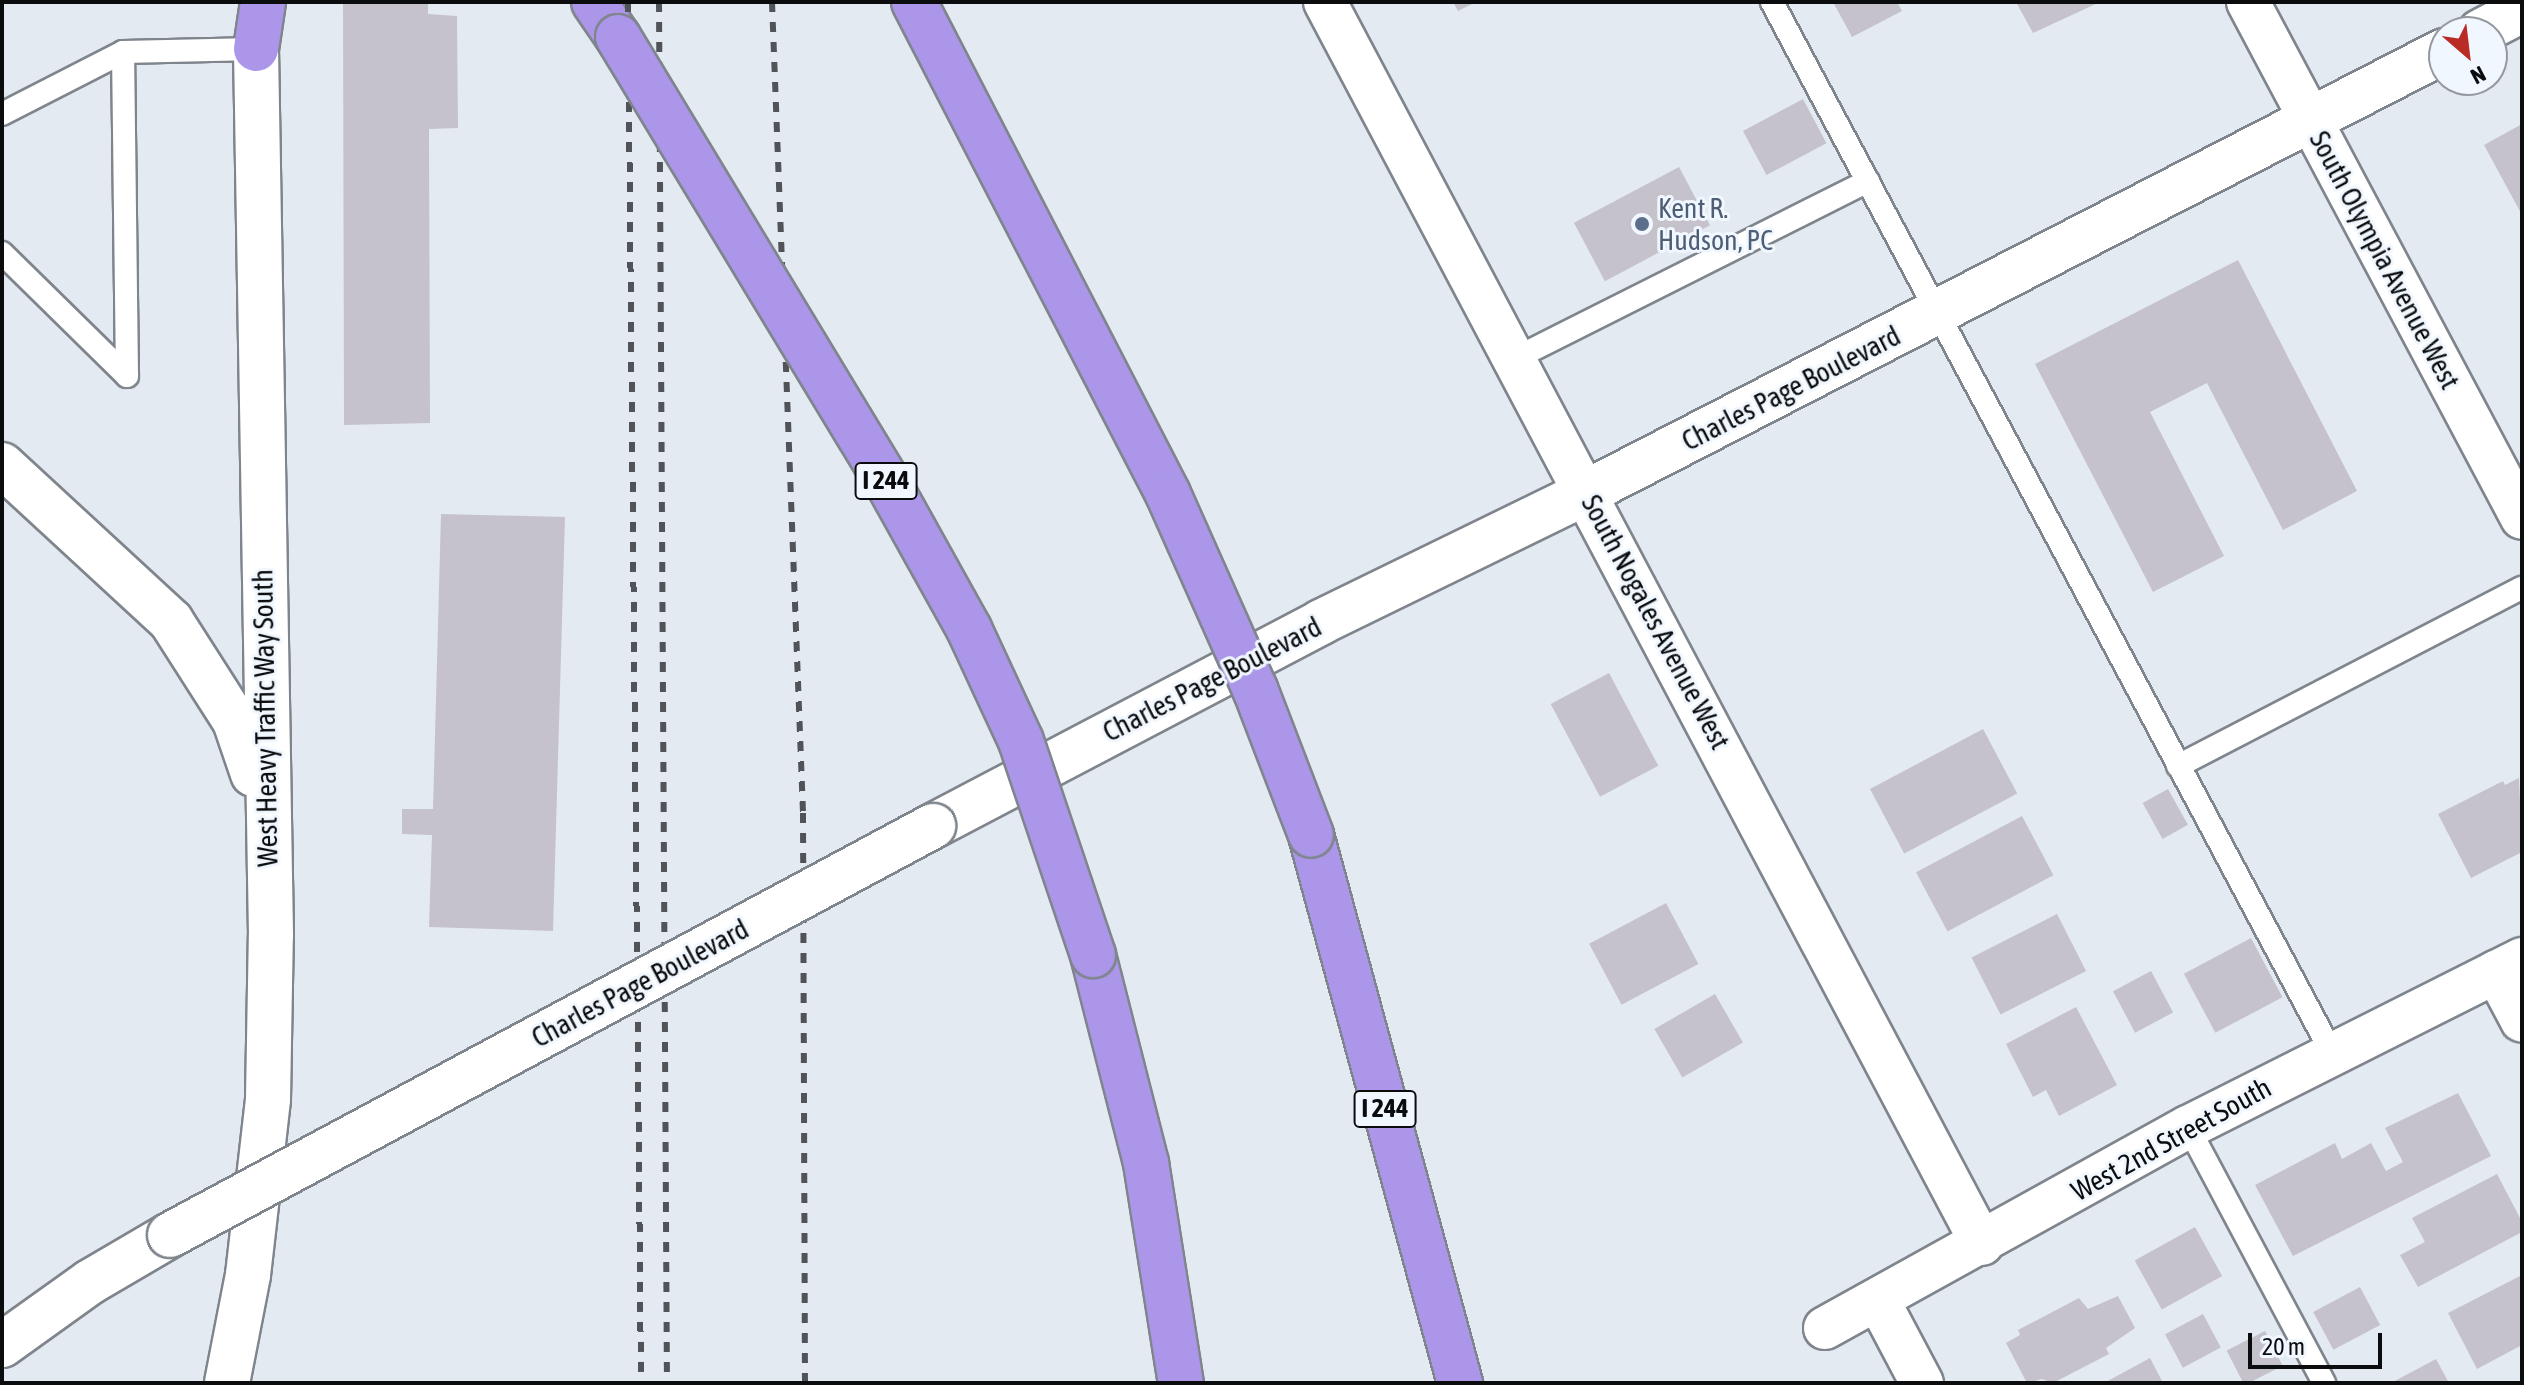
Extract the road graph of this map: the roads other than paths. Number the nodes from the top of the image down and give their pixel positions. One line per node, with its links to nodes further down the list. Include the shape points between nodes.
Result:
1 (263, 2): 7 (highway)
2 (914, 2): 32 (highway, I 244, bridge, via 1168,494 1255,689 1311,835)
3 (1325, 2): 15 (street, South Nogales Avenue West)
4 (1772, 2): 12 (lane)
5 (2248, 2): 11 (street, South Olympia Avenue West)
6 (603, 14): 31 (highway, I 244, bridge, via 877,466 969,629 1021,741 1093,955 1146,1163)
7 (256, 49): 8 (lane); 21 (main road, West Heavy Traffic Way South)
8 (123, 52): 10 (lane); 13 (lane, via 127,376)
9 (2428, 59): 11 (main road, Charles Page Boulevard)
10 (2, 114)
11 (2312, 121): 14 (main road, Charles Page Boulevard); 18 (street, South Olympia Avenue West)
12 (1868, 181): 14 (lane); 15 (lane)
13 (2, 253)
14 (1937, 313): 17 (main road, Charles Page Boulevard); 20 (lane)
15 (1516, 358): 17 (street, South Nogales Avenue West)
16 (2, 465): 21 (main road, via 171,621 235,721)
17 (1587, 492): 26 (street, South Nogales Avenue West); 29 (main road, Charles Page Boulevard, bridge, via 1321,622 170,1235 90,1282)
18 (2522, 518)
19 (2522, 588): 20 (lane)
20 (2178, 766): 24 (lane)
21 (265, 823): 30 (main road, West Heavy Traffic Way South, via 271,935 268,1099 248,1275)
22 (2509, 966): 23 (street); 24 (street, West 2nd Street South)
23 (2522, 1021)
24 (2332, 1053): 25 (street, West 2nd Street South)
25 (2188, 1127): 26 (street, West 2nd Street South); 34 (lane)
26 (1982, 1244): 27 (street, West 2nd Street South)
27 (1878, 1300): 28 (street, West 2nd Street South); 33 (street)
28 (1825, 1328)
29 (2, 1345)
30 (227, 1383)
31 (1181, 1383)
32 (1460, 1383)
33 (1922, 1383)
34 (2324, 1383)

